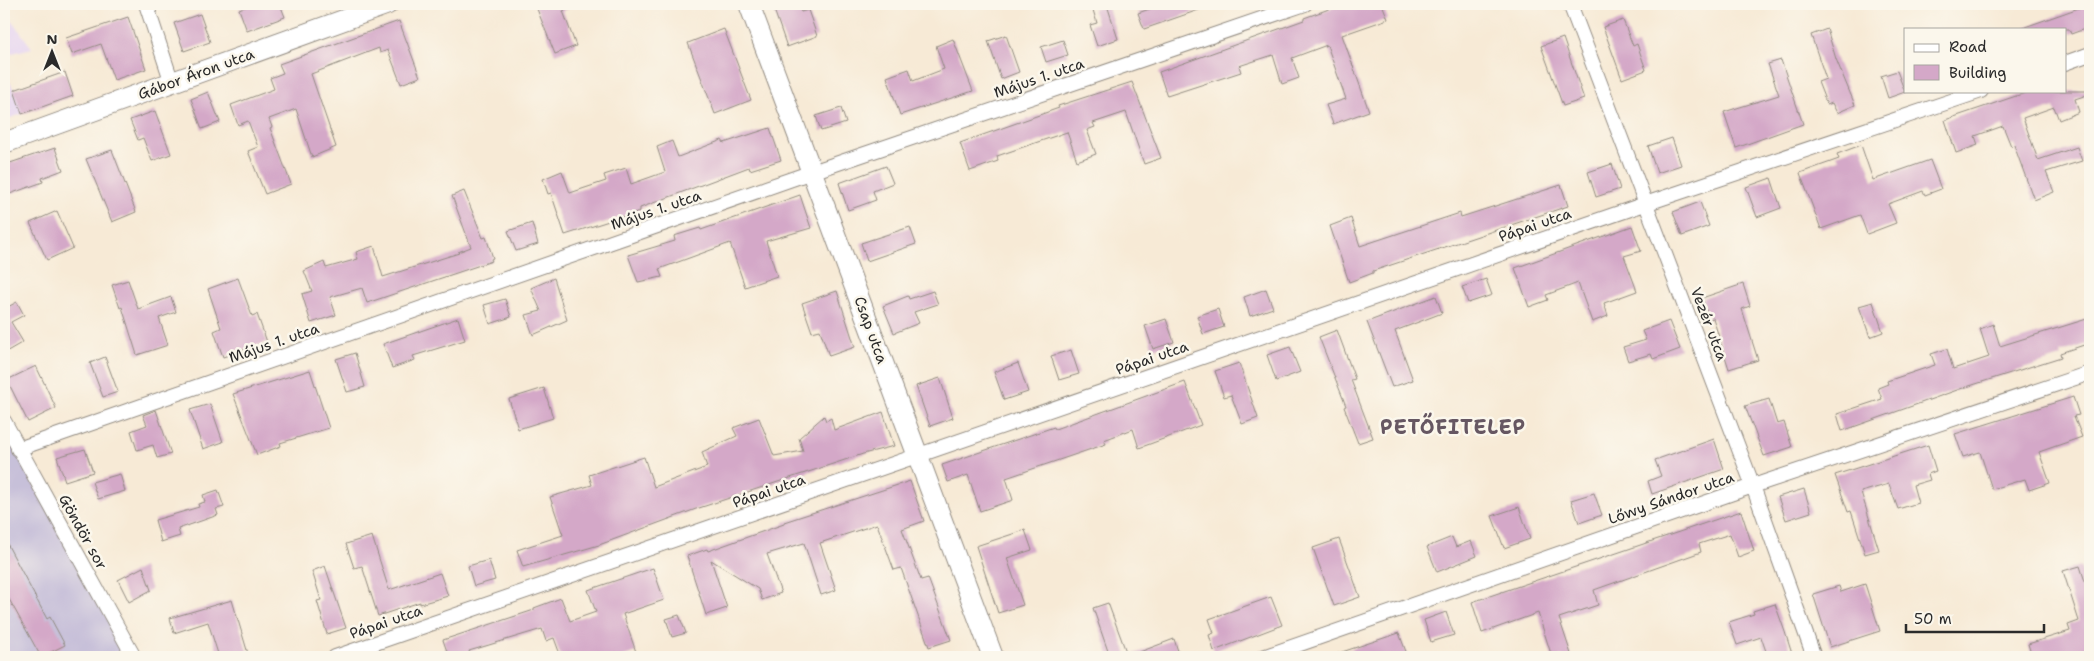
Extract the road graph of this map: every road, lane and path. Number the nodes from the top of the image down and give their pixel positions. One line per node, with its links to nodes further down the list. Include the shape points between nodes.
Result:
1 (146, 4): 8 (street)
2 (388, 4): 8 (street, Gábor Áron utca)
3 (749, 4): 11 (street, Csap utca)
4 (1305, 4): 11 (street, Május 1. utca)
5 (1570, 4): 12 (street, Vezér utca)
6 (2090, 54): 7 (street)
7 (2066, 63)
8 (172, 83): 10 (street, Gábor Áron utca)
9 (1978, 92): 12 (street, Pápai utca)
10 (4, 143)
11 (812, 172): 15 (street, Május 1. utca); 16 (street, Csap utca)
12 (1645, 204): 16 (street, Pápai utca); 17 (street, Vezér utca)
13 (2090, 373): 17 (street, Lőwy Sándor utca)
14 (4, 421): 15 (street, Göndör sor)
15 (18, 449): 18 (street, Göndör sor)
16 (918, 457): 19 (street, Pápai utca); 20 (street, Csap utca)
17 (1753, 486): 21 (street, Lőwy Sándor utca); 22 (street, Vezér utca)
18 (134, 657)
19 (335, 657)
20 (993, 657)
21 (1263, 657)
22 (1814, 657)

